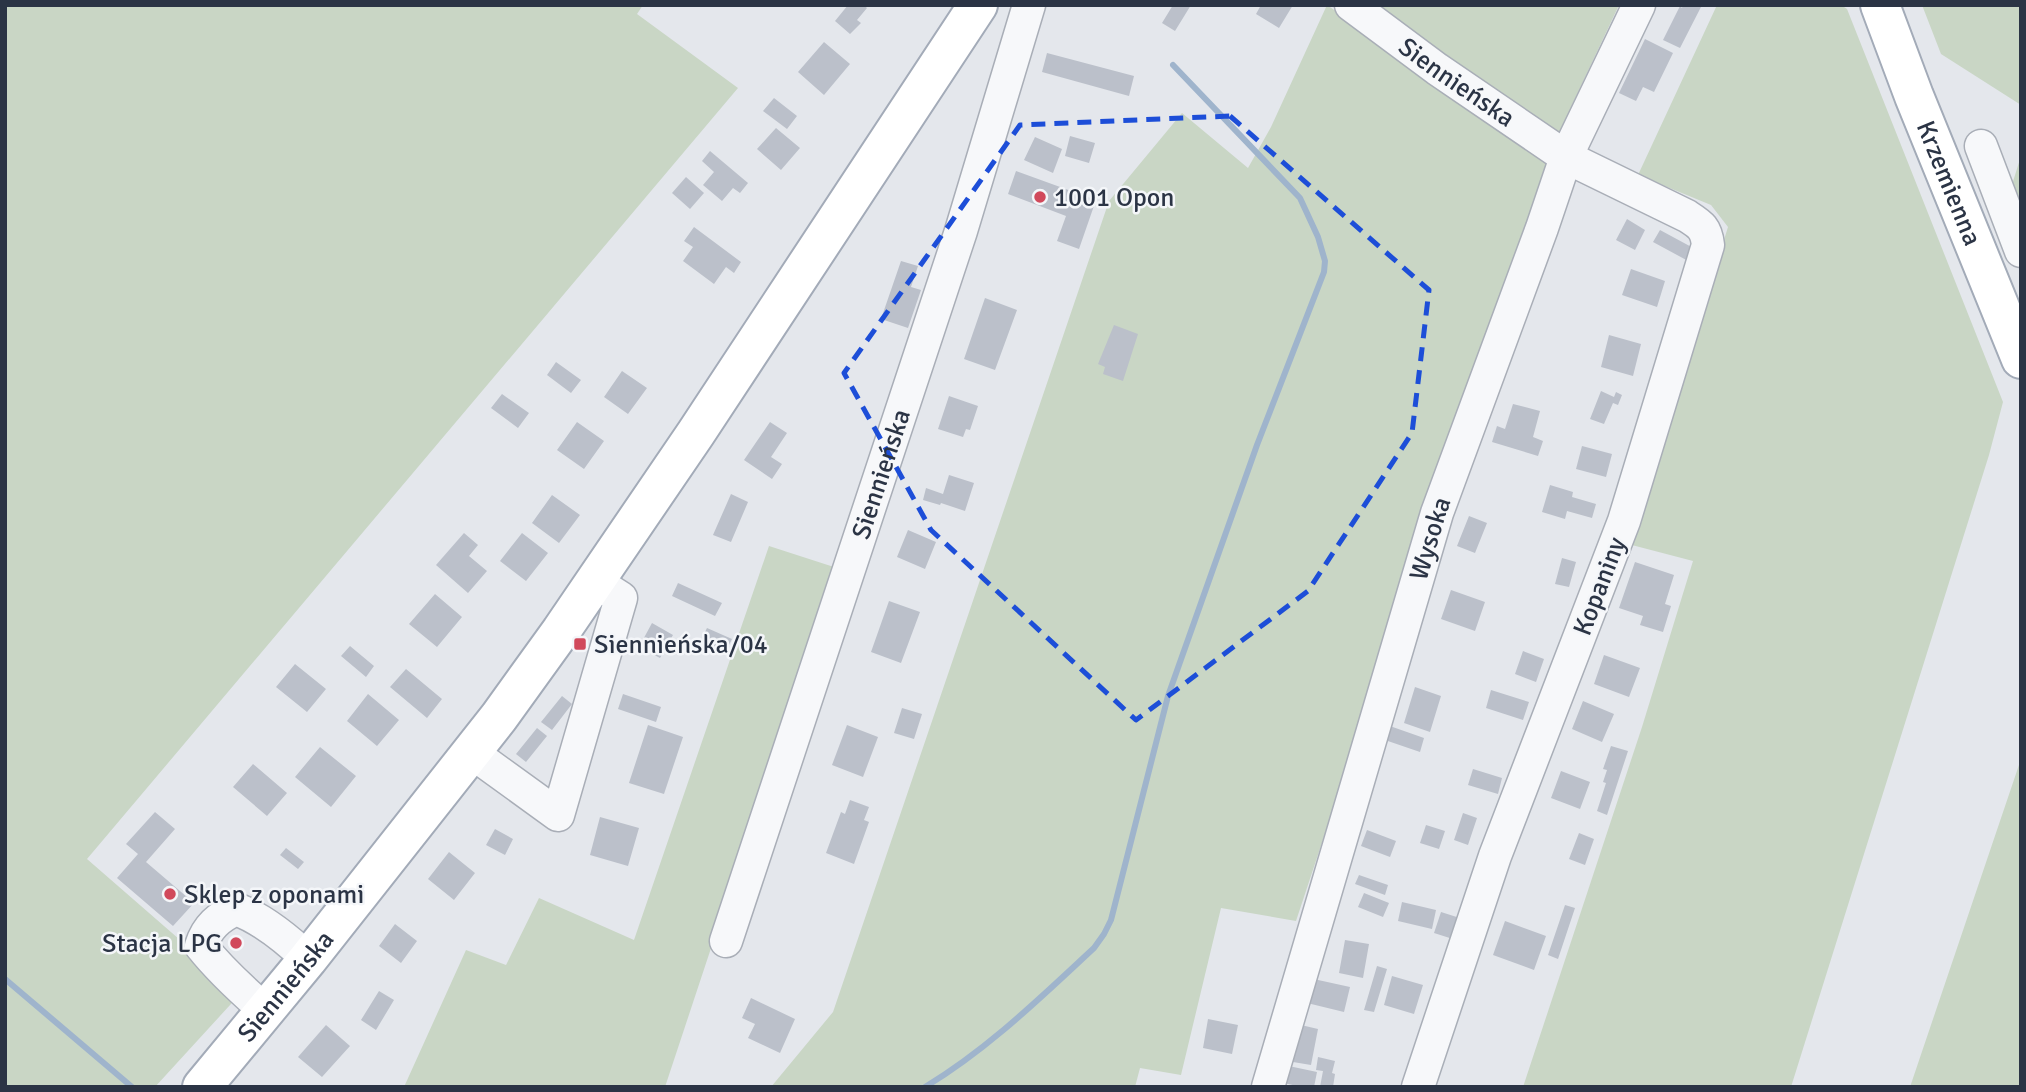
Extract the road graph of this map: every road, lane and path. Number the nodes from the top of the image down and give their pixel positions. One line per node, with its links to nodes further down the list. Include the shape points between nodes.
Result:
1 (978, 5): 10 (main road, Siennieńska)
2 (1029, 5): 12 (street, Siennieńska, via 961,231)
3 (1351, 5): 7 (street, Siennieńska)
4 (1639, 5): 7 (street, Wysoka)
5 (1880, 5): 9 (main road, Krzemienna)
6 (1981, 146): 8 (street)
7 (1566, 157): 16 (street, Wysoka, via 1437,513); 17 (street, Kopaniny, via 1687,216 1707,233 1708,245 1624,521 1495,856)
8 (2021, 251)
9 (2021, 359)
10 (596, 582): 11 (main road, Siennieńska); 11 (street, via 621,598 558,815)
11 (471, 752): 13 (main road, Siennieńska)
12 (726, 941)
13 (308, 959): 14 (main road, Siennieńska); 14 (street, via 251,915 236,909 221,916 204,935 201,946 212,960)
14 (266, 1011): 15 (main road, Siennieńska)
15 (202, 1087)
16 (1268, 1087)
17 (1419, 1087)

